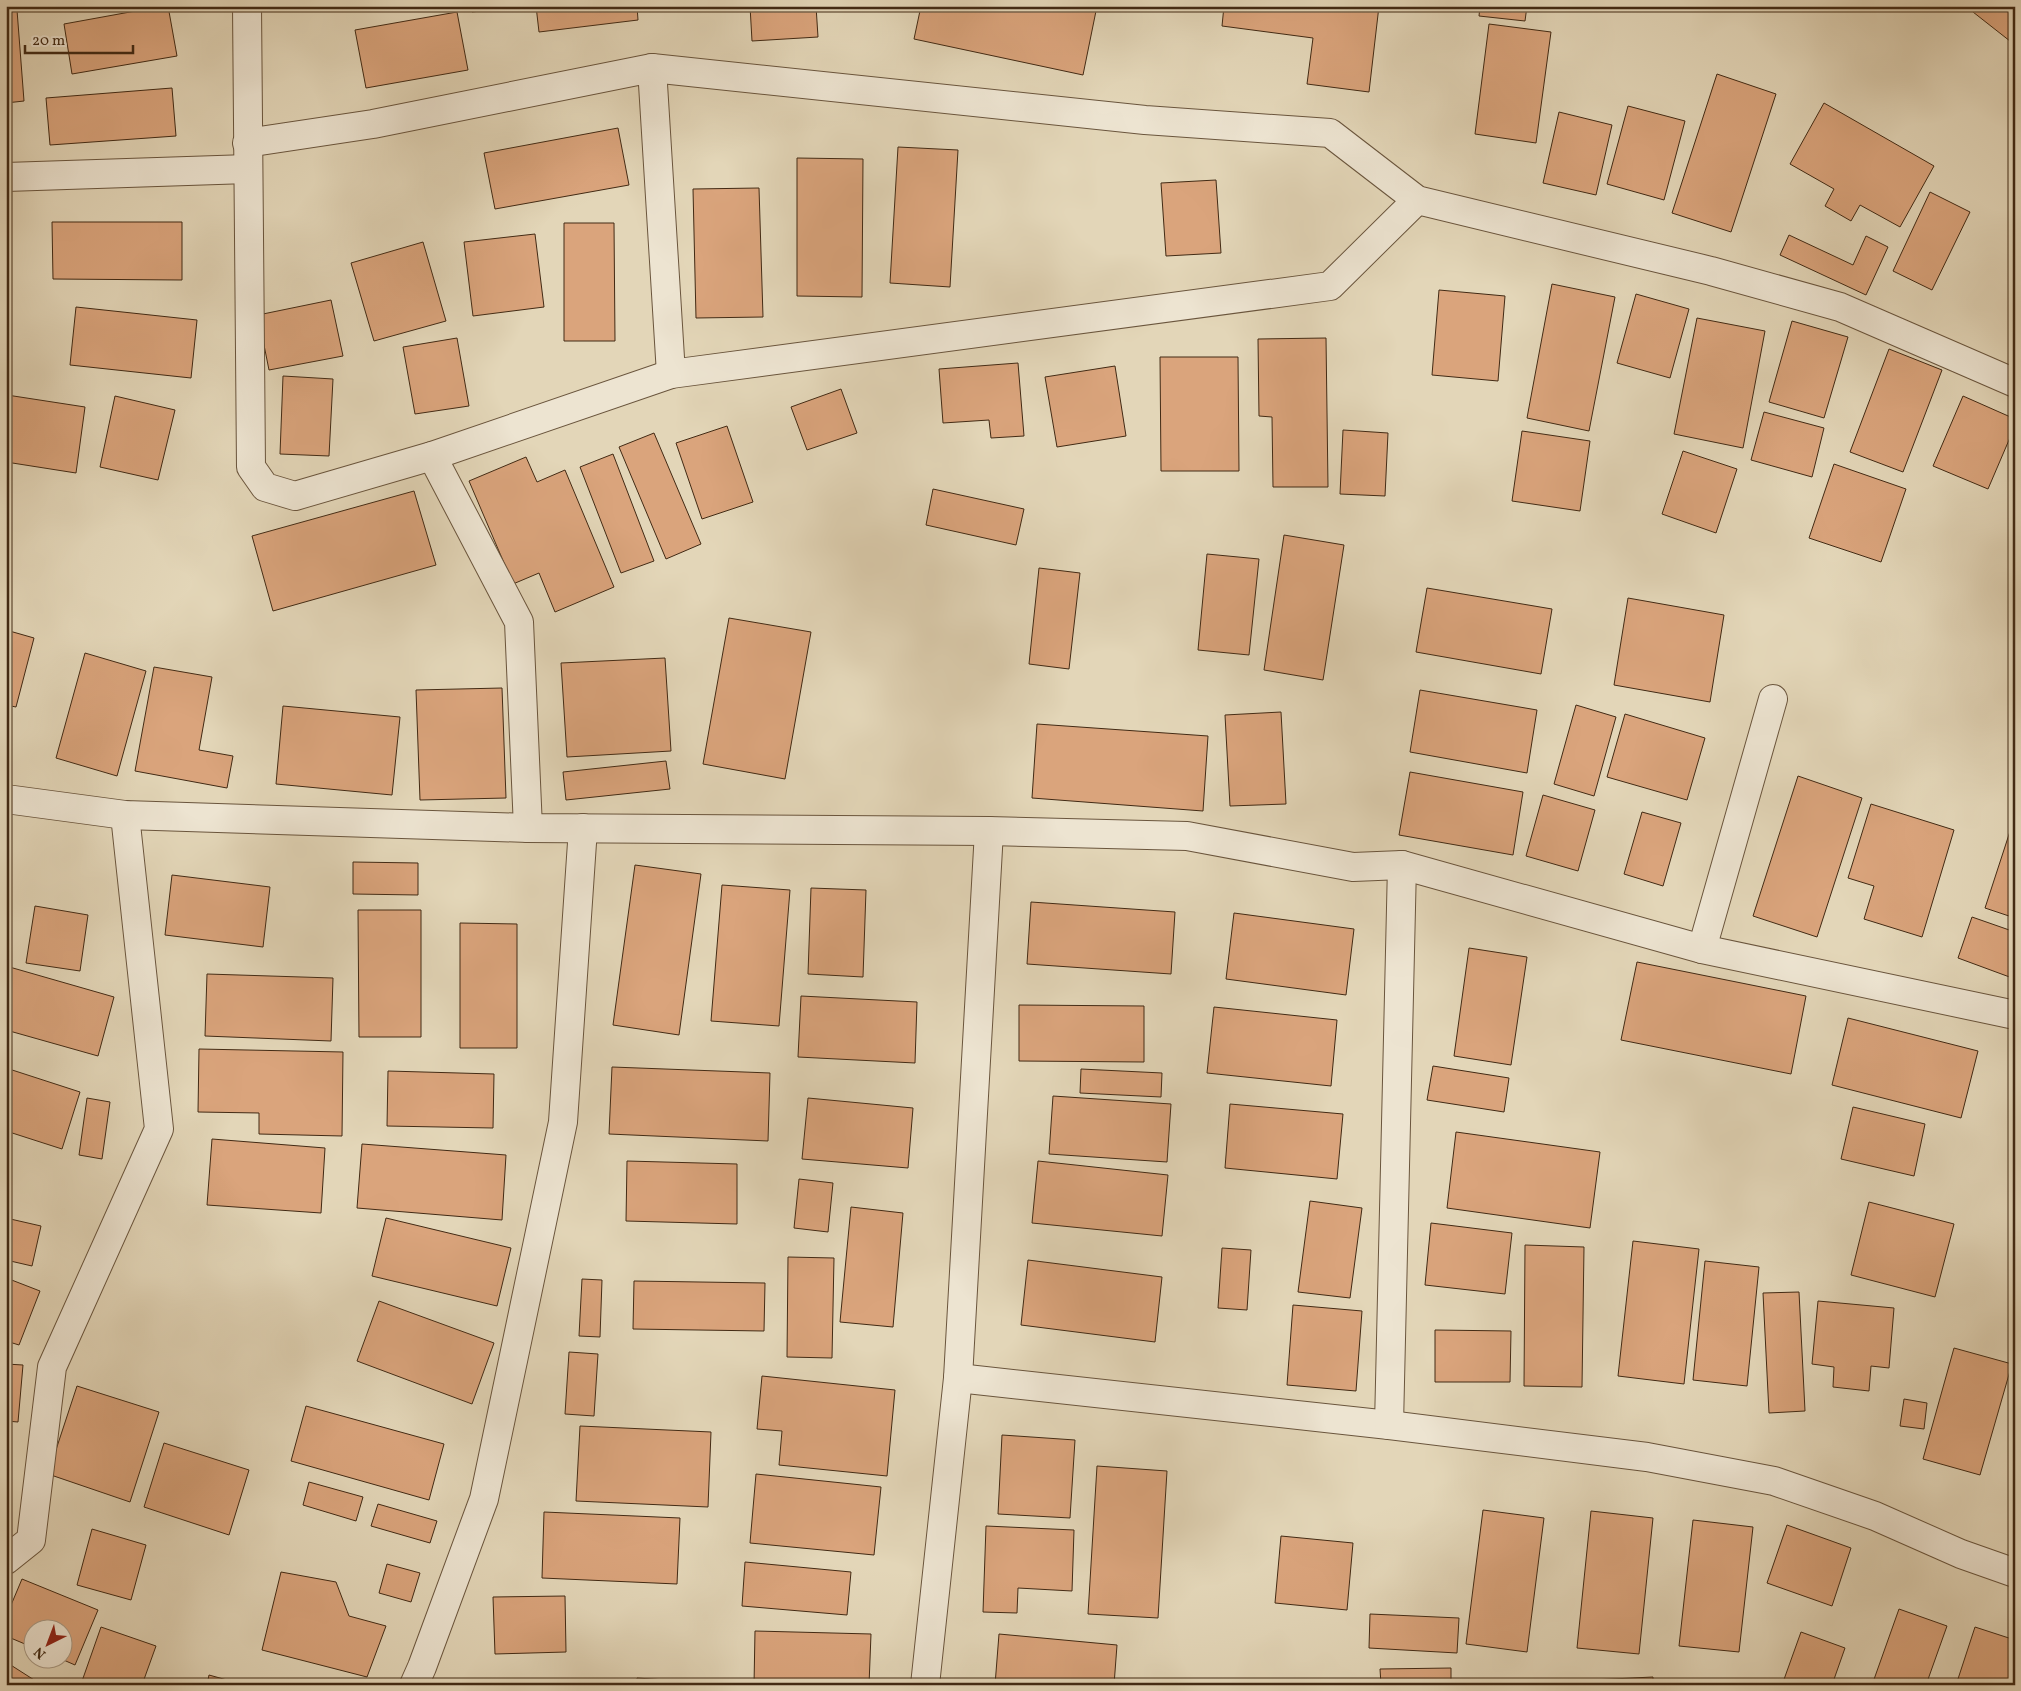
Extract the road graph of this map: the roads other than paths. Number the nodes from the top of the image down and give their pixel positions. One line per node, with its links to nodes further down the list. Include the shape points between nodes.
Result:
1 (246, 6): 3 (street)
2 (652, 68): 3 (street, via 373,124); 5 (street, via 1145,120 1330,133); 6 (street)
3 (248, 156): 4 (street); 8 (street, via 251,467 265,487 295,496)
4 (6, 177)
5 (1417, 200): 6 (street, via 1330,286); 7 (street, via 1711,271 1840,307)
6 (671, 374): 8 (street)
7 (2015, 383)
8 (432, 456): 12 (street, via 519,622)
9 (1773, 699): 16 (street)
10 (6, 799): 11 (street)
11 (125, 815): 12 (street); 20 (street, via 159,1129 52,1367 31,1540)
12 (528, 828): 13 (street)
13 (584, 828): 14 (street); 22 (street, via 563,1122 484,1499)
14 (989, 831): 15 (street, via 1188,836 1353,867); 18 (street)
15 (1402, 865): 16 (street); 19 (street)
16 (1702, 949): 17 (street)
17 (2015, 1015)
18 (958, 1378): 19 (street); 23 (street)
19 (1389, 1425): 21 (street, via 1647,1457 1774,1481 1876,1516 1961,1554)
20 (6, 1560)
21 (2015, 1573)
22 (414, 1685)
23 (925, 1685)

